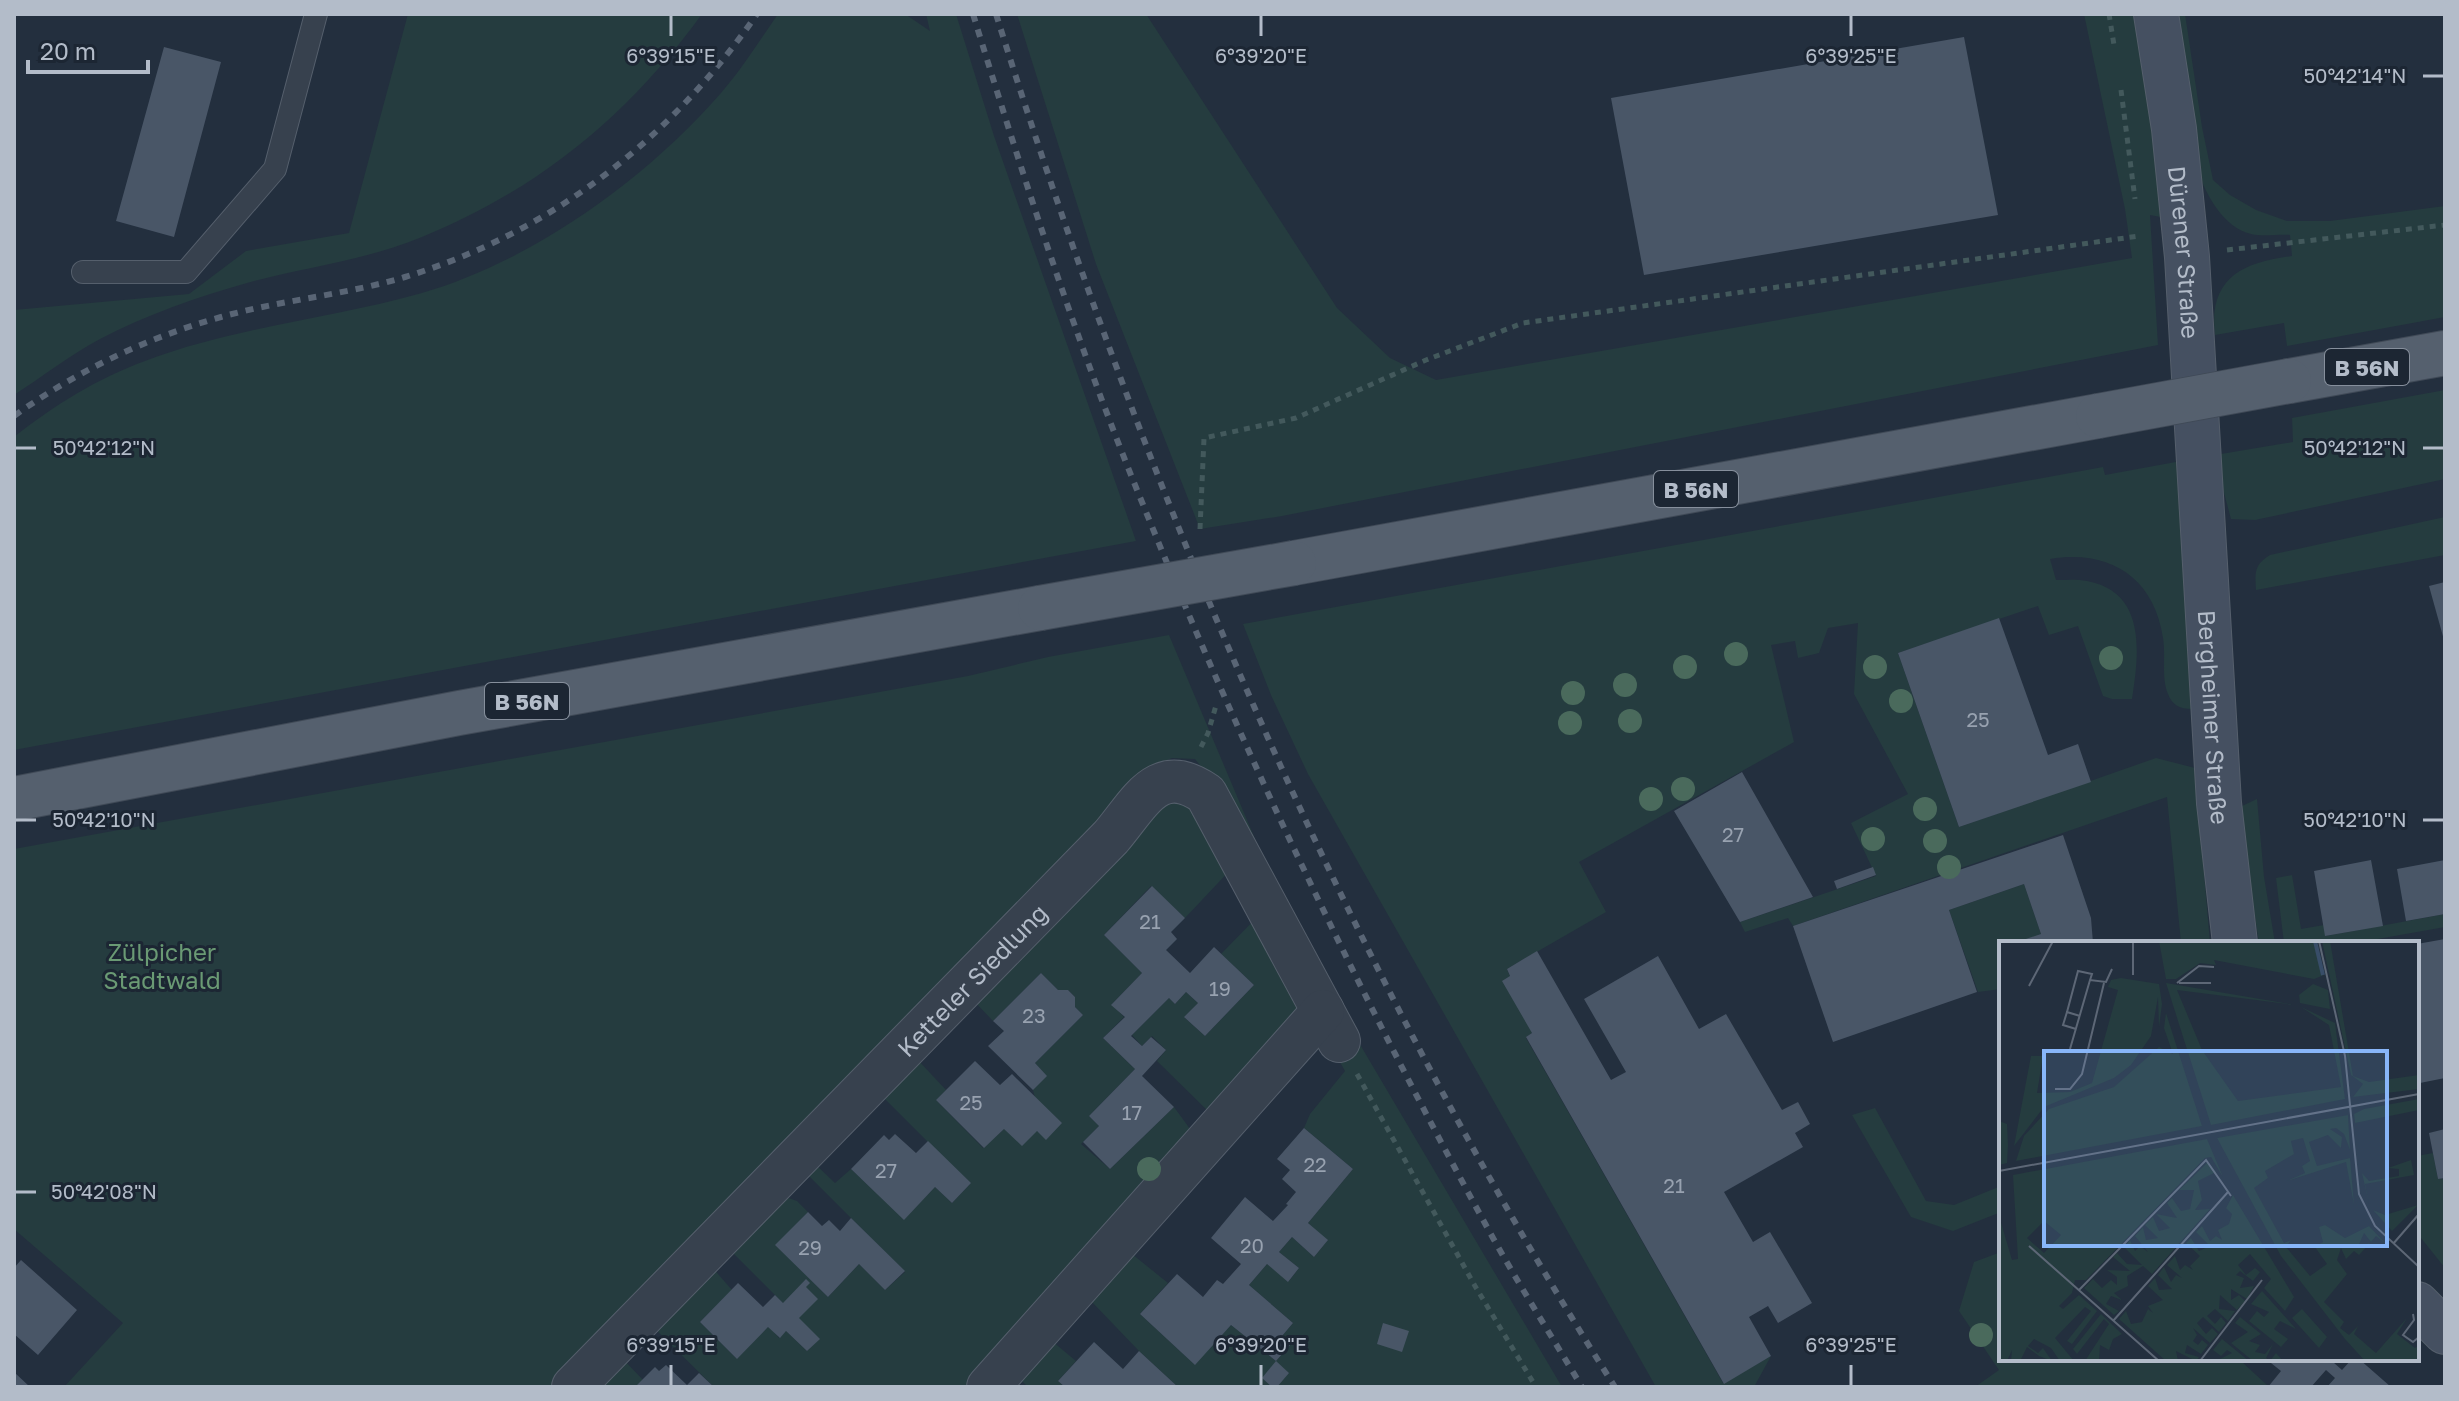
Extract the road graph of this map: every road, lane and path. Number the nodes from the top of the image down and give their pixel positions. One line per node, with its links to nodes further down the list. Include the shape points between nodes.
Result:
1 (316, 14): 10 (lane, via 275,169 186,272)
2 (2109, 14): 4 (path)
3 (2156, 14): 9 (street, Dürener Straße)
4 (2117, 59)
5 (2121, 89): 6 (path)
6 (2136, 207)
7 (2138, 221): 13 (path, via 2139,236 1523,323 1296,418 1204,438)
8 (2445, 225): 9 (path)
9 (2186, 253): 12 (street, Dürener Straße)
10 (83, 272)
11 (2445, 353): 16 (main road, B 56N, bridge, via 459,713)
12 (2201, 491): 17 (street, Bergheimer Straße, via 2219,803)
13 (1200, 529)
14 (1217, 702): 15 (path)
15 (1195, 759)
16 (14, 799)
17 (2235, 941)
18 (1331, 1026): 21 (street, Ketteler Siedlung, via 1206,794 1183,781 1163,782); 22 (street); 23 (path)
19 (2419, 1306): 20 (street)
20 (2445, 1332)
21 (573, 1387)
22 (988, 1387)
23 (1536, 1387)

